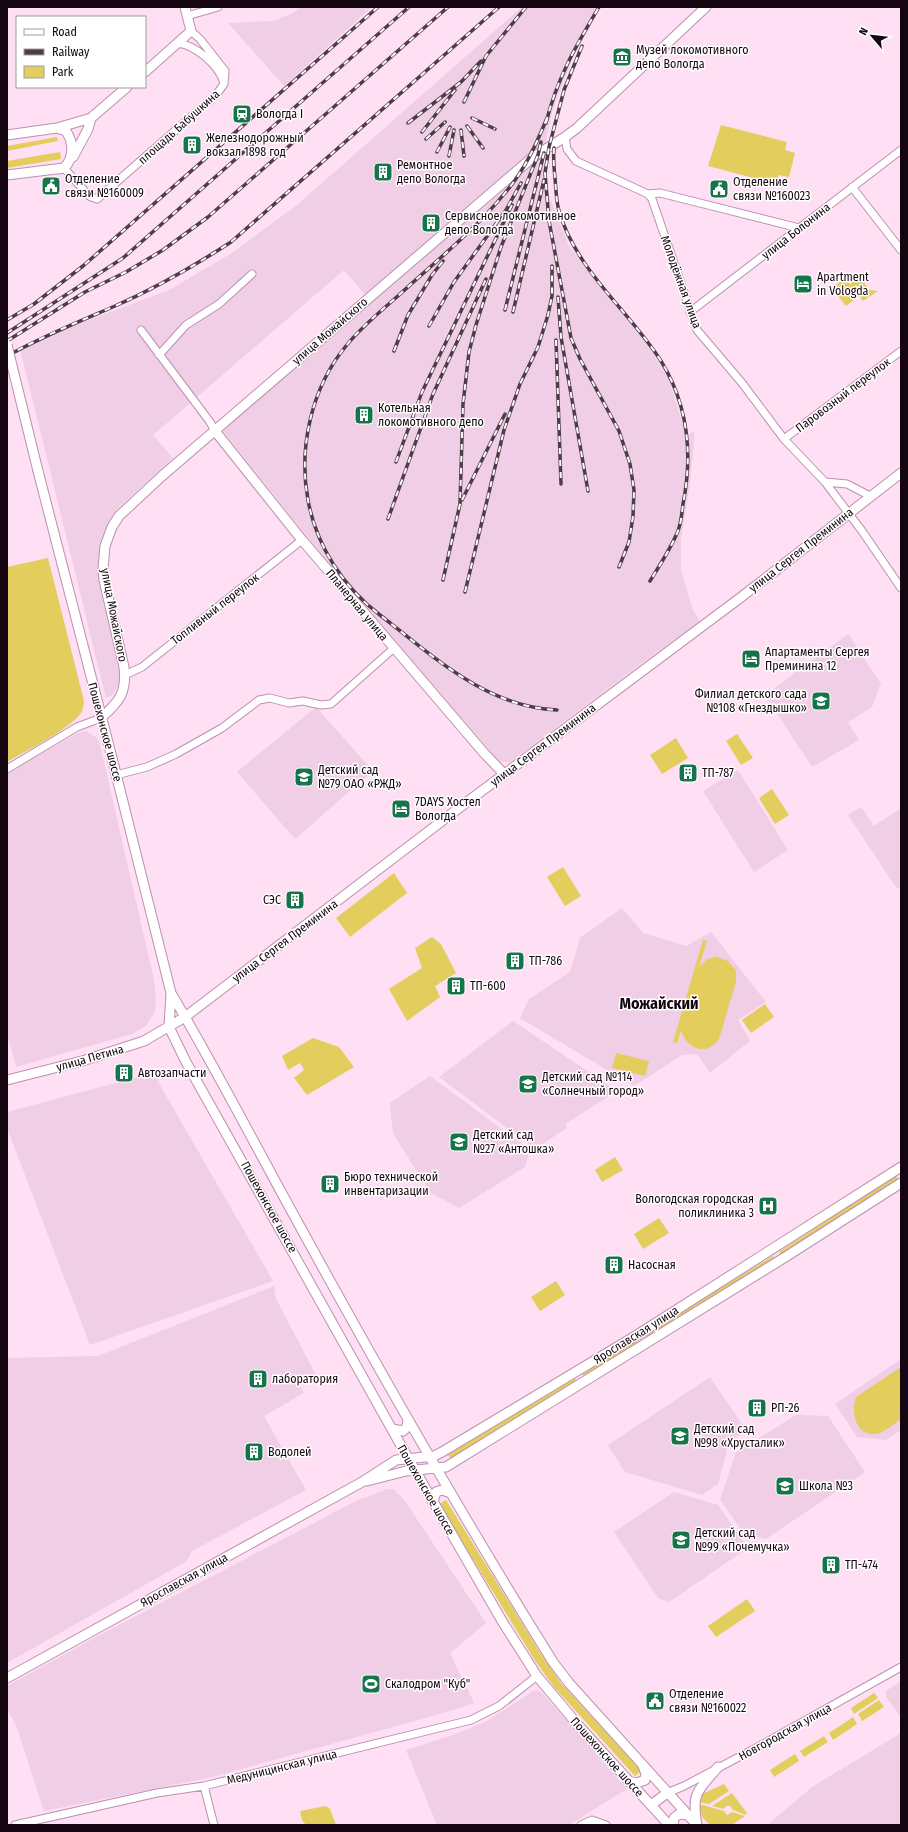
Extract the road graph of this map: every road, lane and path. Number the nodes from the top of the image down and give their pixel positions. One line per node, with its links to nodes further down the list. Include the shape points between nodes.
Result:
1 (218, 7): 3 (street)
2 (706, 7): 12 (main road, улица Можайского)
3 (186, 12): 4 (main road)
4 (191, 30): 5 (main road); 7 (street, площадь Бабушкина, via 224,66)
5 (177, 43): 6 (main road); 7 (street, площадь Бабушкина, via 190,46 205,58 218,71)
6 (146, 71)
7 (224, 84): 15 (street, площадь Бабушкина, via 216,95 97,199 89,196)
8 (127, 88): 9 (main road)
9 (91, 118): 10 (main road); 14 (main road, via 88,130)
10 (57, 128): 11 (main road); 14 (main road, via 69,135)
11 (7, 135)
12 (566, 137): 18 (street, via 567,149 576,162); 27 (main road, улица Можайского, via 533,157)
13 (901, 150): 17 (street, улица Болонина)
14 (71, 159): 15 (main road)
15 (62, 169): 16 (main road)
16 (10, 176)
17 (852, 187): 19 (street, улица Болонина); 20 (street)
18 (648, 194): 19 (street, via 660,193); 22 (street, Молодёжная улица)
19 (799, 228): 22 (street, улица Болонина)
20 (901, 250)
21 (252, 274): 26 (street, via 219,304 186,325)
22 (690, 312): 28 (street, Молодёжная улица, via 697,330 742,383)
23 (141, 330): 26 (street)
24 (7, 345): 37 (main road, Пошехонское шоссе, bridge)
25 (901, 350): 28 (street, Паровозный переулок)
26 (159, 355): 27 (street)
27 (215, 431): 33 (main road, Планерная улица); 36 (main road, улица Можайского, via 129,506 115,521 108,536 104,557 104,580)
28 (784, 439): 30 (street, Молодёжная улица)
29 (901, 473): 31 (main road, улица Сергея Преминина)
30 (825, 482): 31 (street, via 847,484); 32 (street, Молодёжная улица)
31 (870, 496): 32 (main road, улица Сергея Преминина)
32 (848, 514): 34 (street, Молодёжная улица); 39 (main road, улица Сергея Преминина)
33 (302, 540): 35 (main road, Планерная улица); 36 (street, Топливный переулок, via 142,667)
34 (901, 588)
35 (394, 648): 39 (main road, Планерная улица); 40 (street, via 331,704 321,705 303,701 289,703 270,698 259,700 222,728 176,754 147,767)
36 (125, 675): 37 (main road, улица Можайского, via 119,700)
37 (101, 718): 38 (street, via 77,727); 40 (main road, Пошехонское шоссе)
38 (7, 769)
39 (504, 774): 42 (main road, улица Сергея Преминина)
40 (116, 775): 41 (main road, Пошехонское шоссе)
41 (170, 993): 42 (main road, Пошехонское шоссе); 43 (main road, Пошехонское шоссе)
42 (185, 1017): 43 (main road); 45 (main road, Пошехонское шоссе)
43 (169, 1027): 44 (main road, улица Петина, via 144,1041 114,1051); 45 (main road, Пошехонское шоссе, via 186,1062)
44 (7, 1080)
45 (244, 1146): 50 (main road, Пошехонское шоссе); 51 (main road, Пошехонское шоссе)
46 (901, 1167): 48 (main road, Ярославская улица)
47 (901, 1183): 49 (main road, Ярославская улица)
48 (583, 1368): 49 (main road, via 579,1372 579,1378 583,1381); 52 (main road, Ярославская улица, via 442,1452)
49 (588, 1379): 54 (main road, Ярославская улица, via 446,1467)
50 (408, 1419): 51 (main road, via 407,1427 403,1431); 52 (main road, Пошехонское шоссе)
51 (392, 1429): 53 (main road, Пошехонское шоссе)
52 (430, 1456): 53 (main road, Ярославская улица); 54 (main road, Пошехонское шоссе)
53 (408, 1458): 55 (main road, Пошехонское шоссе); 56 (main road, Ярославская улица, via 390,1463)
54 (437, 1469): 55 (main road, Ярославская улица); 57 (main road, Пошехонское шоссе)
55 (415, 1470): 56 (main road, Ярославская улица); 58 (main road, Пошехонское шоссе)
56 (362, 1482): 61 (main road, Ярославская улица)
57 (451, 1493): 58 (main road, via 439,1491 435,1494); 62 (main road, Пошехонское шоссе, via 553,1662)
58 (433, 1502): 60 (main road, Пошехонское шоссе)
59 (901, 1667): 63 (street, Новгородская улица)
60 (537, 1676): 64 (main road, Пошехонское шоссе); 65 (street, Медуницинская улица, via 499,1706 471,1720)
61 (7, 1678)
62 (642, 1765): 64 (main road, via 646,1774 645,1780 637,1783); 66 (main road, Пошехонское шоссе)
63 (718, 1767): 66 (street, Новгородская улица); 75 (main road, via 695,1797)
64 (628, 1781): 67 (main road, Пошехонское шоссе)
65 (204, 1786): 69 (street, Медуницинская улица, via 157,1793); 70 (street)
66 (667, 1793): 67 (main road, Пошехонское шоссе); 68 (main road, Пошехонское шоссе)
67 (651, 1805): 73 (main road, Пошехонское шоссе)
68 (688, 1815): 74 (main road, via 679,1814 674,1818); 75 (main road, Пошехонское шоссе)
69 (14, 1825)
70 (214, 1825)
71 (581, 1825): 72 (street, via 592,1820)
72 (606, 1825)
73 (669, 1825)
74 (673, 1825)
75 (697, 1825)

